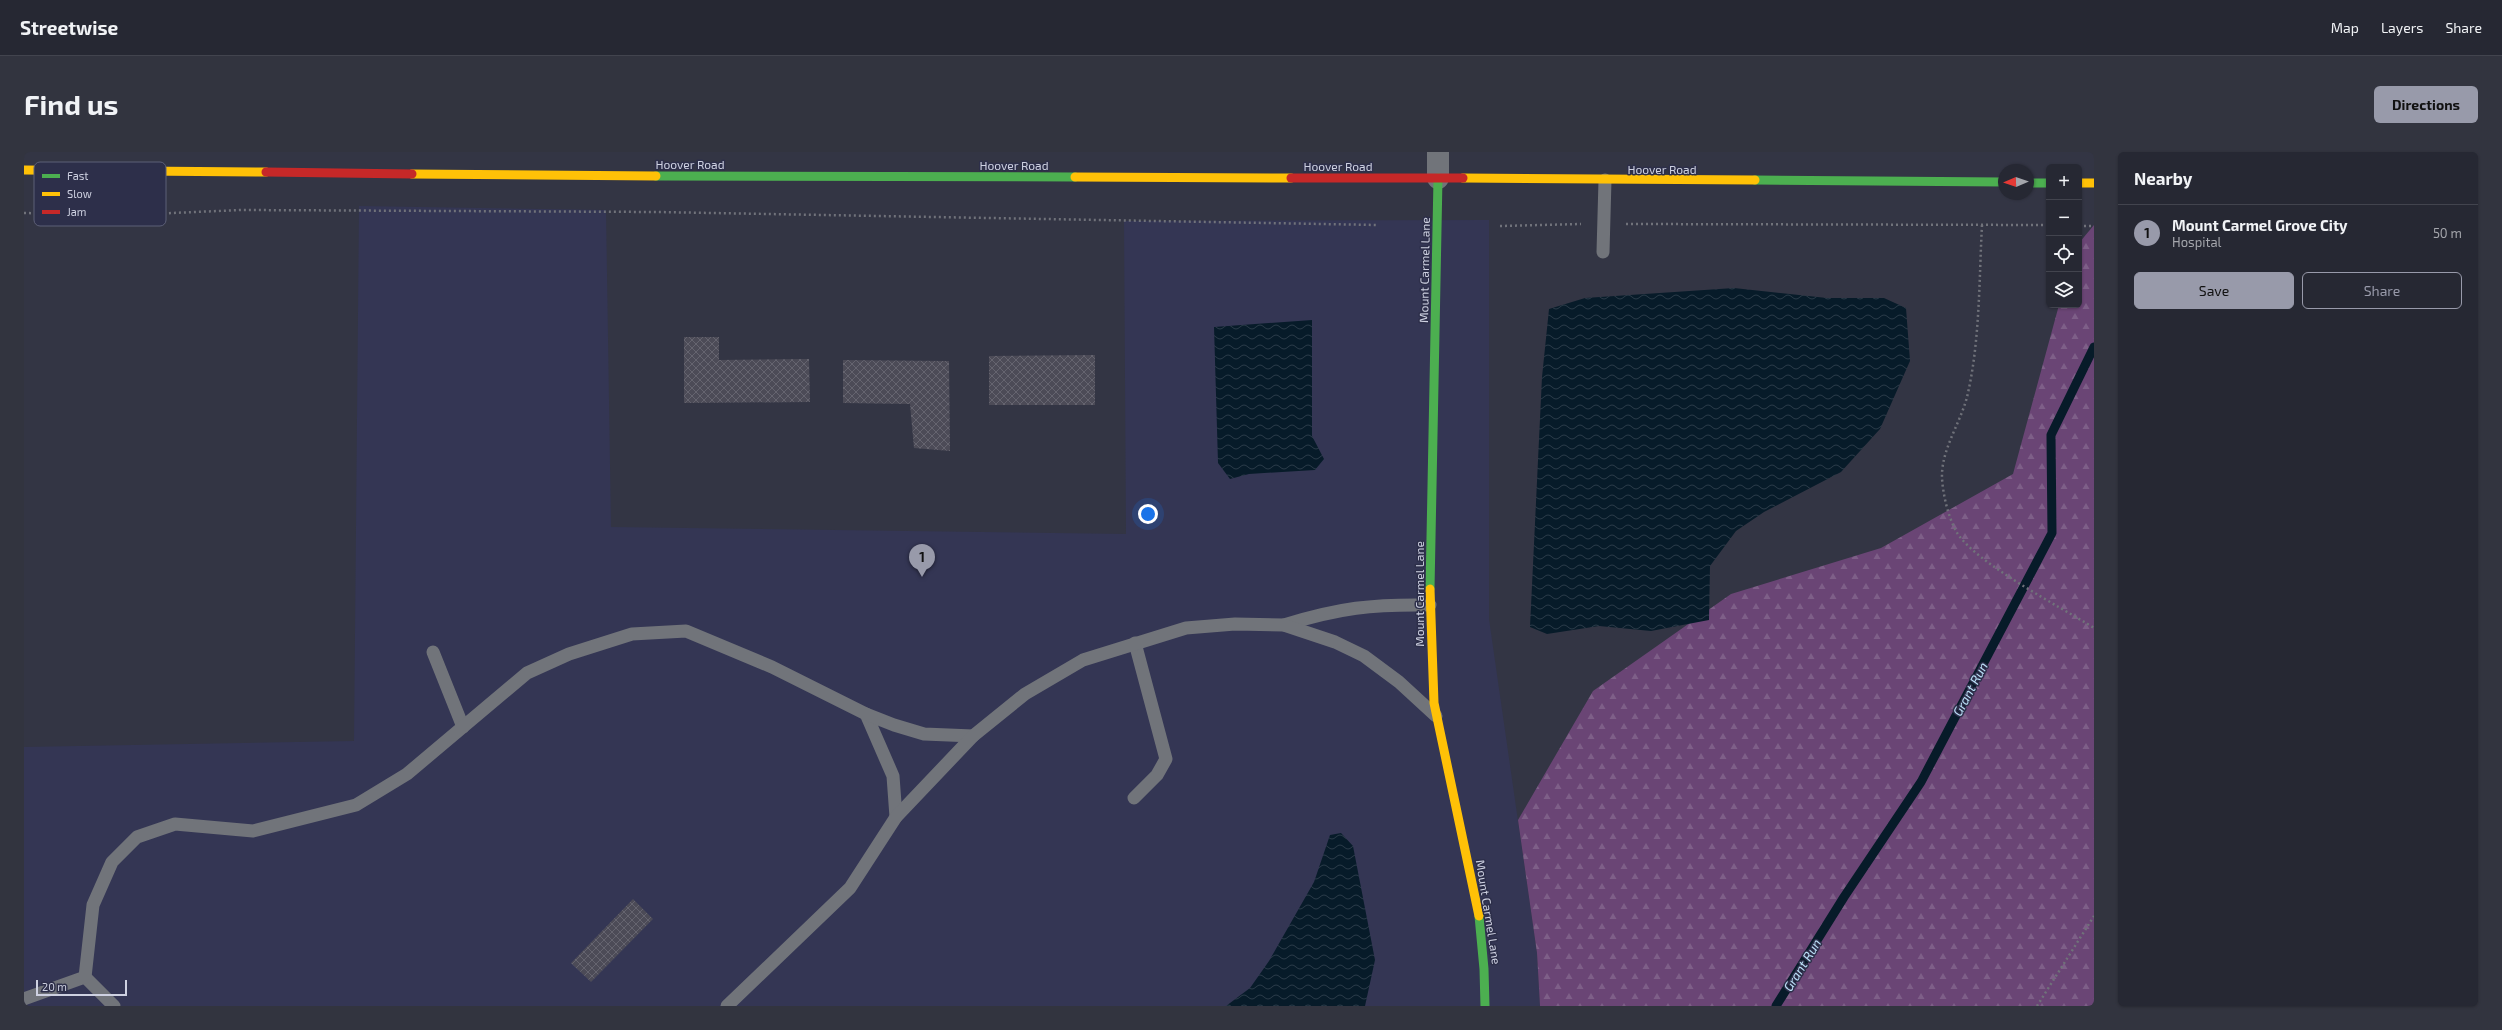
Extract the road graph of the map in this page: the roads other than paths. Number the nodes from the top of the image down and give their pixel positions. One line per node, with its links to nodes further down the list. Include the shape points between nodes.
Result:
1 (1438, 152): 5 (street)
2 (24, 170): 3 (main road, Hoover Road)
3 (34, 170)
4 (166, 171): 5 (main road, Hoover Road, via 622,176)
5 (1438, 178): 6 (main road, Hoover Road); 13 (main road, Mount Carmel Lane)
6 (1605, 180): 7 (main road, Hoover Road); 12 (lane)
7 (1998, 182)
8 (2034, 183): 9 (main road)
9 (2046, 183)
10 (2082, 183): 11 (main road)
11 (2094, 183)
12 (1603, 252)
13 (1430, 605): 14 (lane, via 1391,604 1354,607 1321,613); 18 (main road, Mount Carmel Lane, via 1431,674)
14 (1284, 625): 15 (lane, via 1235,624 1186,628); 18 (lane, via 1335,642 1364,656 1400,682)
15 (1135, 643): 20 (lane, via 1076,664 1025,694); 21 (lane, via 1166,759 1157,775)
16 (433, 652): 19 (lane)
17 (866, 714): 19 (lane, via 772,667 686,632 632,634 569,654 527,673); 20 (lane, via 924,734); 22 (lane, via 893,776)
18 (1436, 716): 27 (main road, Mount Carmel Lane, via 1472,870 1486,969)
19 (463, 727): 23 (lane, via 407,774 356,805 253,830 175,824 137,837 112,862 93,905)
20 (973, 736): 22 (lane)
21 (1134, 798)
22 (896, 817): 26 (lane, via 850,888)
23 (85, 976): 24 (lane); 25 (lane)
24 (24, 999)
25 (114, 1006)
26 (727, 1006)
27 (1485, 1006)

